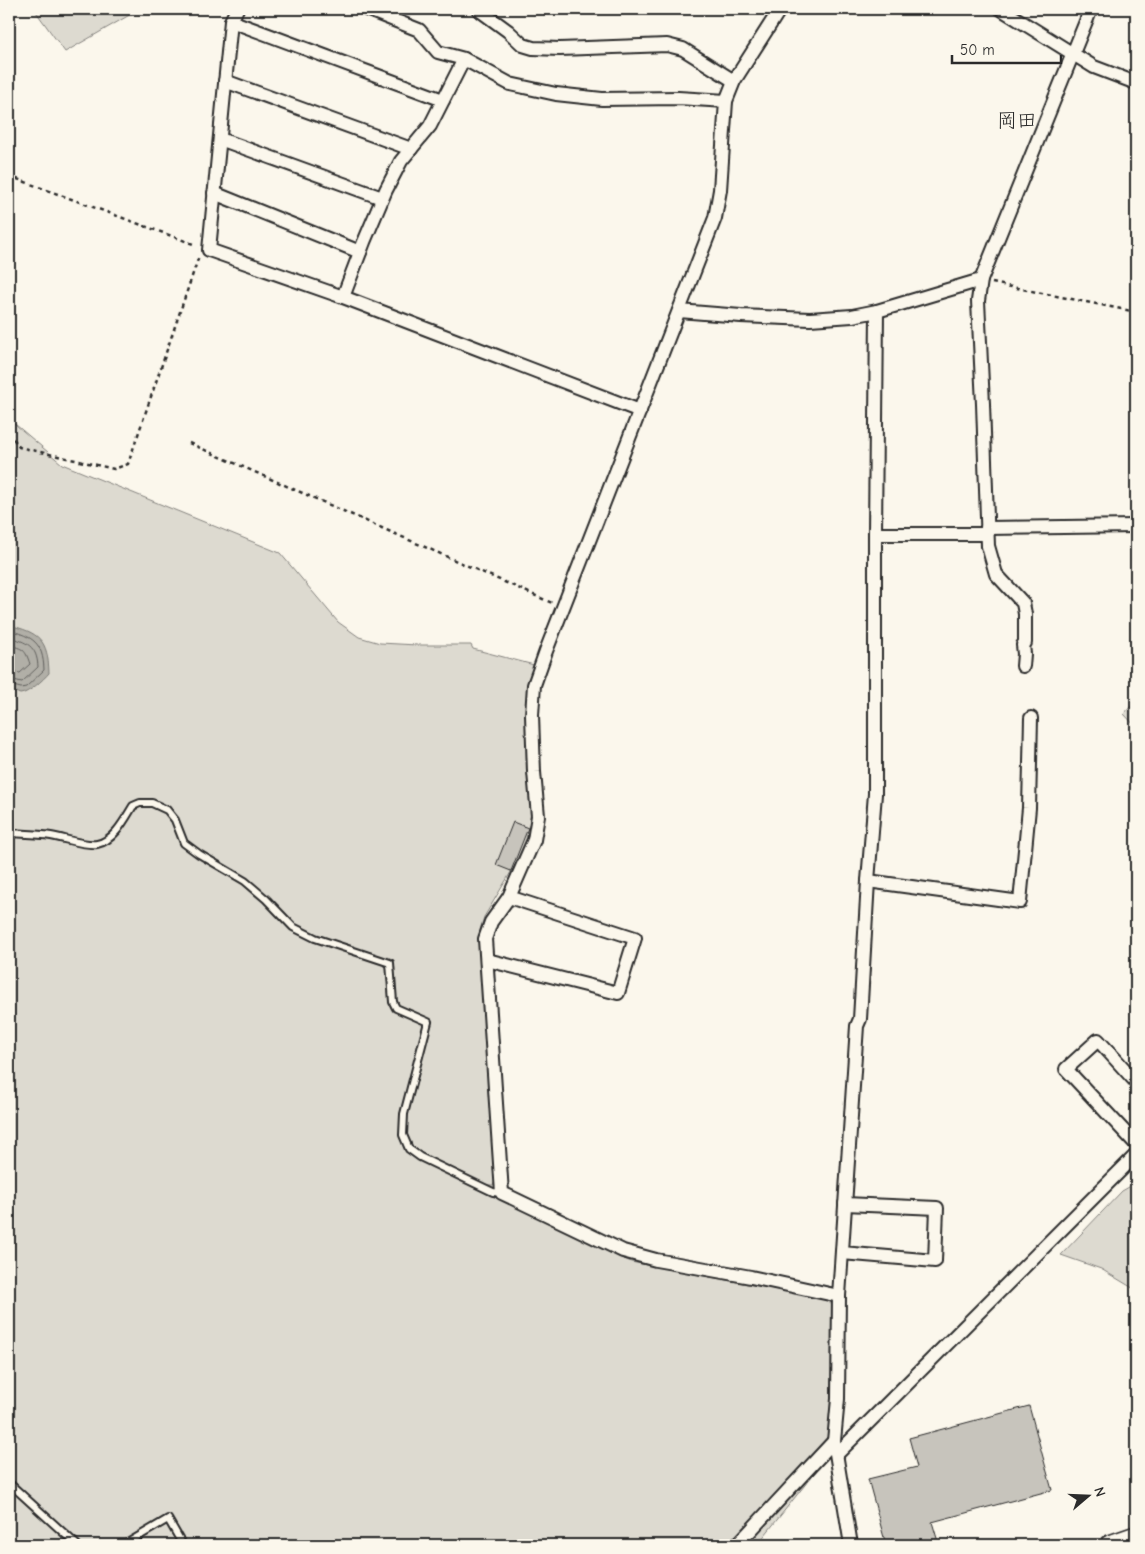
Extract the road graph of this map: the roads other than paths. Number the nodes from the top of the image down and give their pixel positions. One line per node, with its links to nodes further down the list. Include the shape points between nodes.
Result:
1 (366, 9): 8 (street, via 419,30 438,52)
2 (478, 9): 10 (street, via 523,45 533,48 667,45 684,49)
3 (780, 9): 10 (street)
4 (1001, 9): 7 (street)
5 (1091, 9): 7 (street)
6 (234, 15): 9 (street); 12 (street)
7 (1072, 54): 11 (street, via 1094,68); 19 (street)
8 (464, 60): 12 (street); 13 (street, via 510,84 556,94 602,99)
9 (225, 81): 14 (street); 15 (street)
10 (734, 81): 13 (street)
11 (1136, 83)
12 (443, 100): 15 (street, via 430,126)
13 (726, 100): 21 (street, via 715,218)
14 (220, 139): 16 (street); 17 (street)
15 (411, 149): 17 (street)
16 (214, 193): 18 (street); 20 (street, via 209,250)
17 (382, 198): 18 (street)
18 (360, 252): 20 (street)
19 (981, 280): 22 (street); 25 (street, via 978,300)
20 (343, 297): 23 (street)
21 (679, 311): 22 (street, via 810,320); 23 (street)
22 (877, 311): 26 (street)
23 (640, 411): 31 (street, via 534,685 532,715 538,816 534,840)
24 (1136, 526): 25 (street)
25 (987, 531): 26 (street); 27 (street, via 996,574 1023,604)
26 (875, 534): 30 (street, via 875,794)
27 (1023, 666)
28 (1031, 718): 30 (street, via 1029,808 1020,902)
29 (9, 833): 36 (lane, via 96,844 109,839 133,806 152,803 167,810 175,820 184,843 245,881 293,927 315,938 390,963 396,1008 428,1022 404,1114 403,1135 409,1149 493,1192)
30 (868, 881): 37 (street)
31 (509, 898): 32 (street, via 490,922 485,939); 32 (street, via 635,938 618,993)
32 (487, 960): 36 (street)
33 (1136, 1082): 34 (street, via 1098,1040 1066,1069)
34 (1136, 1144)
35 (1136, 1155): 41 (street)
36 (502, 1192): 39 (street, via 623,1251)
37 (845, 1204): 38 (street); 38 (street, via 937,1208 935,1261)
38 (842, 1253): 39 (street)
39 (839, 1296): 40 (street, via 838,1399)
40 (834, 1441): 41 (street); 47 (street)
41 (837, 1454): 48 (street)
42 (9, 1483): 44 (lane)
43 (1136, 1536): 49 (main road)
44 (77, 1545)
45 (124, 1545): 46 (lane, via 168,1519)
46 (183, 1545)
47 (737, 1545)
48 (851, 1545)
49 (1110, 1545)

